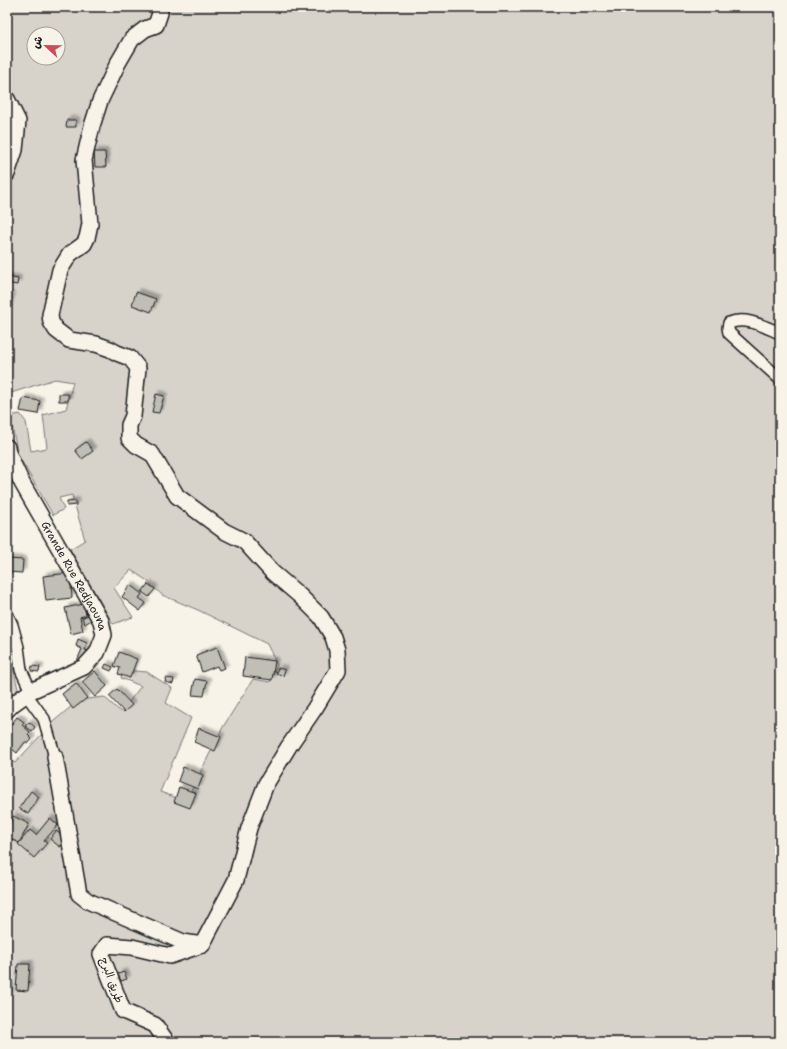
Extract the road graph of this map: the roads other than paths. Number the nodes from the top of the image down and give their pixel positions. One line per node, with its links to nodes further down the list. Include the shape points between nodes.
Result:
1 (159, 7): 11 (street, via 156,25 145,29 132,40 100,101 84,160 90,224 87,238 84,244 70,254 60,270 50,315 51,322 68,340 96,344 130,358 138,368 129,438 152,454 177,496 224,531 244,541 273,573 321,617 333,637 337,650 338,670 266,784 250,828 236,880)
2 (7, 99): 3 (street, via 18,121 15,150)
3 (7, 174)
4 (780, 333): 5 (street, via 748,321 729,323 728,328 729,333)
5 (780, 379)
6 (7, 447): 8 (street, Grande Rue Redjaouna, via 22,483 101,621 104,635 97,653 84,667)
7 (7, 614): 8 (street)
8 (29, 693): 9 (street, Grande Rue Redjaouna); 10 (street, via 44,719)
9 (7, 710)
10 (55, 757): 11 (street, via 79,894 102,907 183,942)
11 (202, 945): 12 (street, طريق البرج, via 170,956 132,947 107,946 101,954 123,1011 155,1024)
12 (167, 1042)

